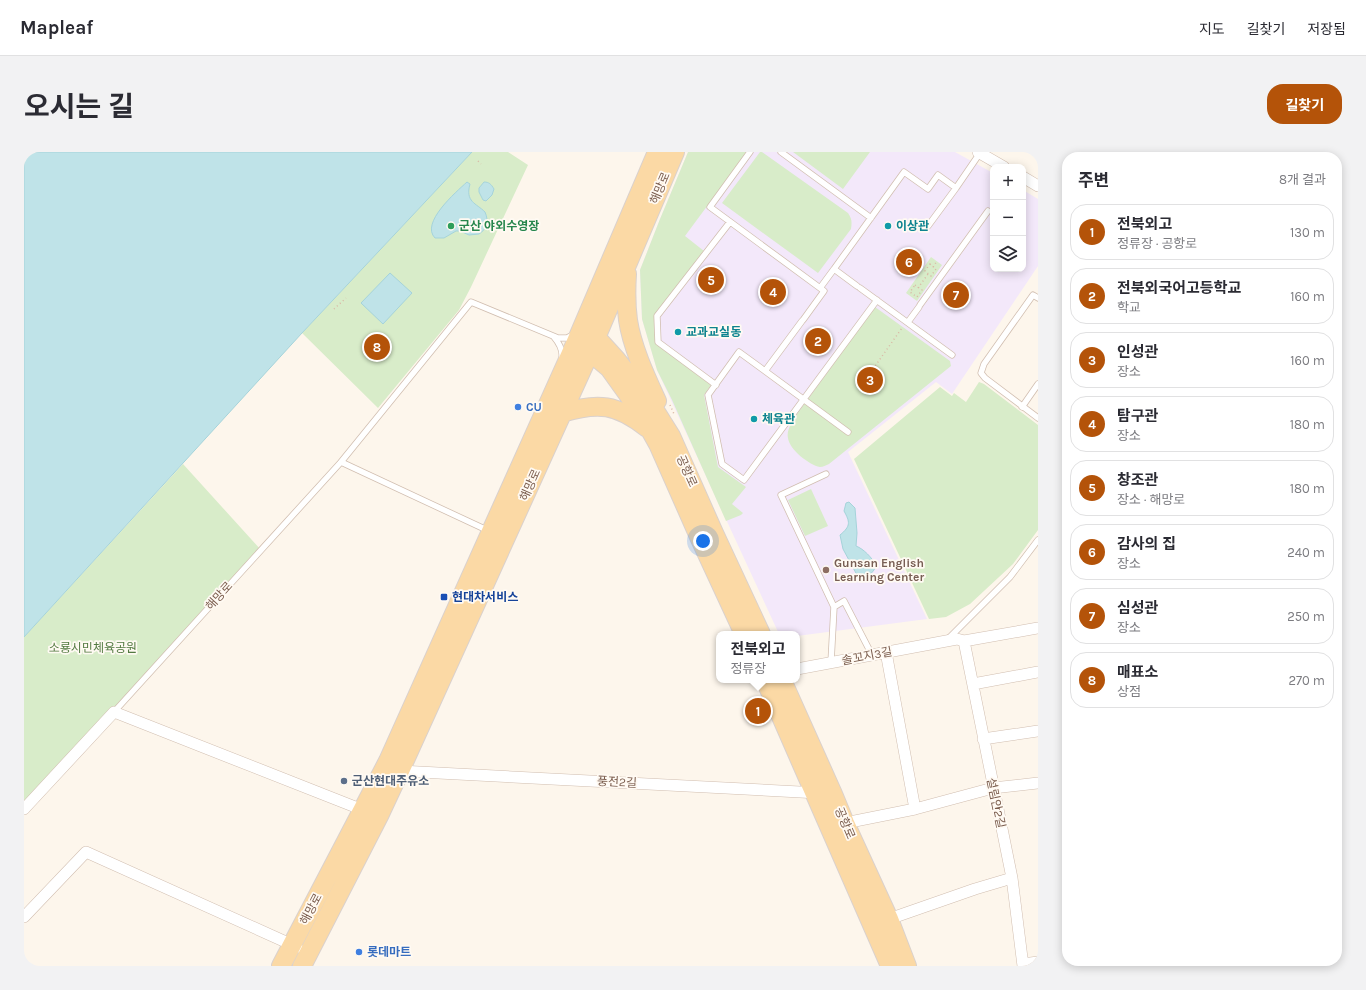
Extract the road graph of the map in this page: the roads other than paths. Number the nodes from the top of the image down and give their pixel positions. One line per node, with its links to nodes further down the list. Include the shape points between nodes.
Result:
1 (657, 152): 21 (main road, 해망로)
2 (675, 152): 14 (main road, 해망로)
3 (750, 152): 12 (lane, via 710,207)
4 (781, 152): 11 (lane)
5 (979, 153): 6 (street); 9 (lane)
6 (999, 164)
7 (1026, 179): 8 (street)
8 (1038, 186)
9 (956, 188): 11 (lane, via 938,175 928,189 904,172); 13 (lane)
10 (988, 211): 19 (lane)
11 (871, 218): 15 (lane)
12 (730, 222): 16 (lane); 26 (lane, via 658,316 658,342)
13 (928, 226)
14 (628, 263): 21 (main road, 해망로); 33 (main road, via 628,321 635,346)
15 (834, 269): 16 (lane); 18 (lane)
16 (820, 288): 23 (lane, via 824,291)
17 (1038, 298): 28 (lane, via 1033,295 981,370 981,376)
18 (877, 300): 19 (lane); 27 (lane)
19 (907, 322): 22 (lane)
20 (553, 336): 21 (lane); 24 (lane, via 563,353); 34 (lane, 해망로, via 471,302)
21 (586, 340): 24 (main road, 해망로); 29 (main road, 해망로); 31 (main road, 공항로, via 609,368); 33 (main road, 공항로, via 621,364)
22 (952, 355)
23 (765, 371): 26 (lane, via 739,352); 27 (lane)
24 (562, 372): 36 (main road, 해망로)
25 (1038, 384): 28 (lane)
26 (716, 385): 27 (lane, via 708,395 722,464 744,480)
27 (803, 400): 32 (lane)
28 (1022, 407): 30 (lane)
29 (562, 413): 31 (main road, via 597,406 610,408 634,418); 55 (main road, 해망로)
30 (1038, 418)
31 (651, 431): 40 (main road, 공항로)
32 (848, 432)
33 (671, 436): 41 (main road, 공항로)
34 (341, 462): 36 (lane); 52 (lane, 해망로)
35 (826, 474): 38 (lane, via 781,495)
36 (491, 532): 62 (main road, 해망로, via 388,761)
37 (1038, 540): 43 (lane, via 1010,577)
38 (834, 607): 45 (lane, via 844,601); 46 (lane)
39 (1038, 628): 42 (street, 솔꼬지3길)
40 (743, 631)
41 (760, 631)
42 (964, 641): 43 (street, 솔꼬지3길, via 957,639); 51 (street, 설림안2길)
43 (942, 642): 44 (street, 솔꼬지3길)
44 (886, 652): 45 (street, 솔꼬지3길); 61 (street)
45 (872, 655): 46 (street, 솔꼬지3길)
46 (831, 662): 47 (street, 솔꼬지3길)
47 (800, 668)
48 (1038, 672): 51 (street)
49 (766, 683): 58 (main road, 공항로)
50 (783, 683): 59 (main road, 공항로)
51 (973, 684): 54 (street, 설림안2길)
52 (114, 712): 60 (street, 해망로); 62 (street)
53 (1038, 731): 54 (street)
54 (983, 739): 57 (street, 설림안2길)
55 (400, 772): 58 (street, 풍전2길); 62 (main road, 해망로)
56 (1038, 783): 57 (street)
57 (993, 788): 61 (street); 64 (street, 설림안2길)
58 (815, 792): 59 (street, 풍전2길); 72 (main road, 공항로)
59 (833, 794): 63 (main road, 공항로)
60 (24, 809)
61 (915, 809): 63 (street)
62 (371, 813): 67 (main road, 해망로); 68 (main road, 해망로)
63 (845, 823): 66 (main road, 공항로)
64 (1012, 878): 66 (street); 70 (street, 설림안2길)
65 (24, 917): 67 (street, via 86,852)
66 (888, 919): 73 (main road, 공항로)
67 (292, 945): 68 (street); 71 (main road, 해망로)
68 (305, 959)
69 (1038, 962): 70 (street)
70 (1023, 965)
71 (282, 966)
72 (890, 966)
73 (907, 966)

